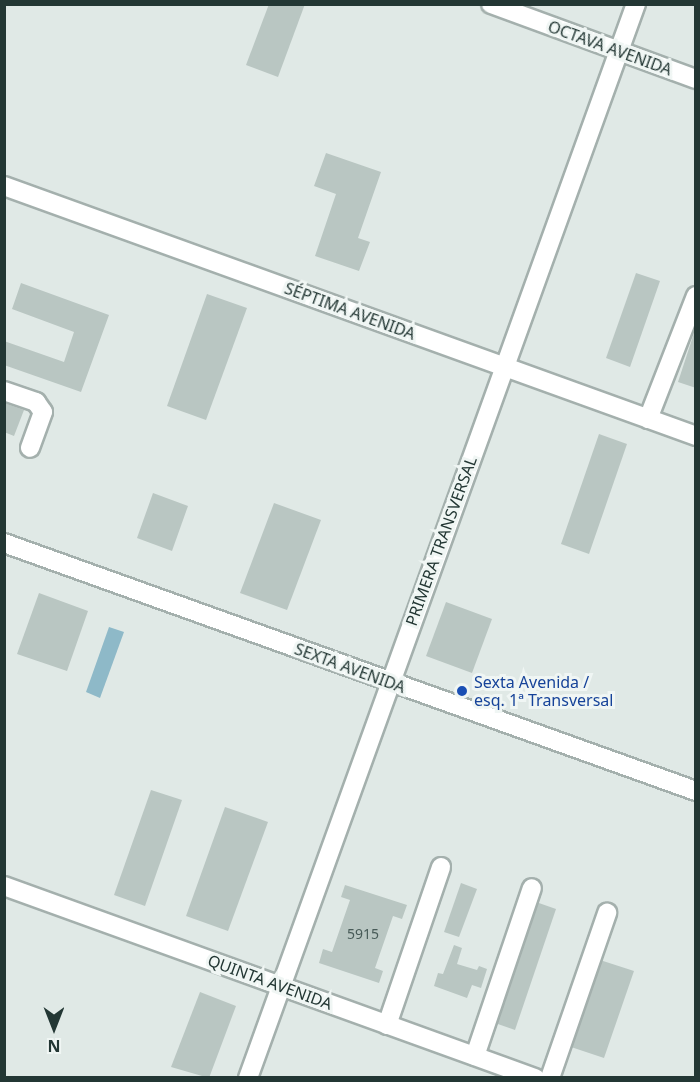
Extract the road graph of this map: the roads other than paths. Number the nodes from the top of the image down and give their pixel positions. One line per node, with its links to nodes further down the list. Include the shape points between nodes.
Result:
1 (491, 4): 3 (street, OCTAVA AVENIDA)
2 (636, 4): 3 (street, PRIMERA TRANSVERSAL)
3 (619, 52): 4 (street, OCTAVA AVENIDA); 7 (street, PRIMERA TRANSVERSAL)
4 (696, 79)
5 (4, 186): 7 (street, SÉPTIMA AVENIDA)
6 (696, 296): 9 (street)
7 (506, 367): 9 (street, SÉPTIMA AVENIDA); 13 (street, PRIMERA TRANSVERSAL)
8 (4, 391): 11 (street, via 36,402 43,412)
9 (648, 419): 10 (street, SÉPTIMA AVENIDA)
10 (696, 436)
11 (30, 448)
12 (4, 543): 13 (street, SEXTA AVENIDA)
13 (389, 682): 14 (street, SEXTA AVENIDA); 19 (street, PRIMERA TRANSVERSAL)
14 (696, 791)
15 (441, 867): 20 (street)
16 (4, 886): 19 (street, QUINTA AVENIDA)
17 (532, 888): 21 (street)
18 (607, 913): 23 (street)
19 (281, 986): 20 (street, QUINTA AVENIDA); 22 (street, PRIMERA TRANSVERSAL)
20 (387, 1024): 21 (street, QUINTA AVENIDA)
21 (475, 1056): 23 (street, QUINTA AVENIDA)
22 (248, 1077)
23 (538, 1077)

